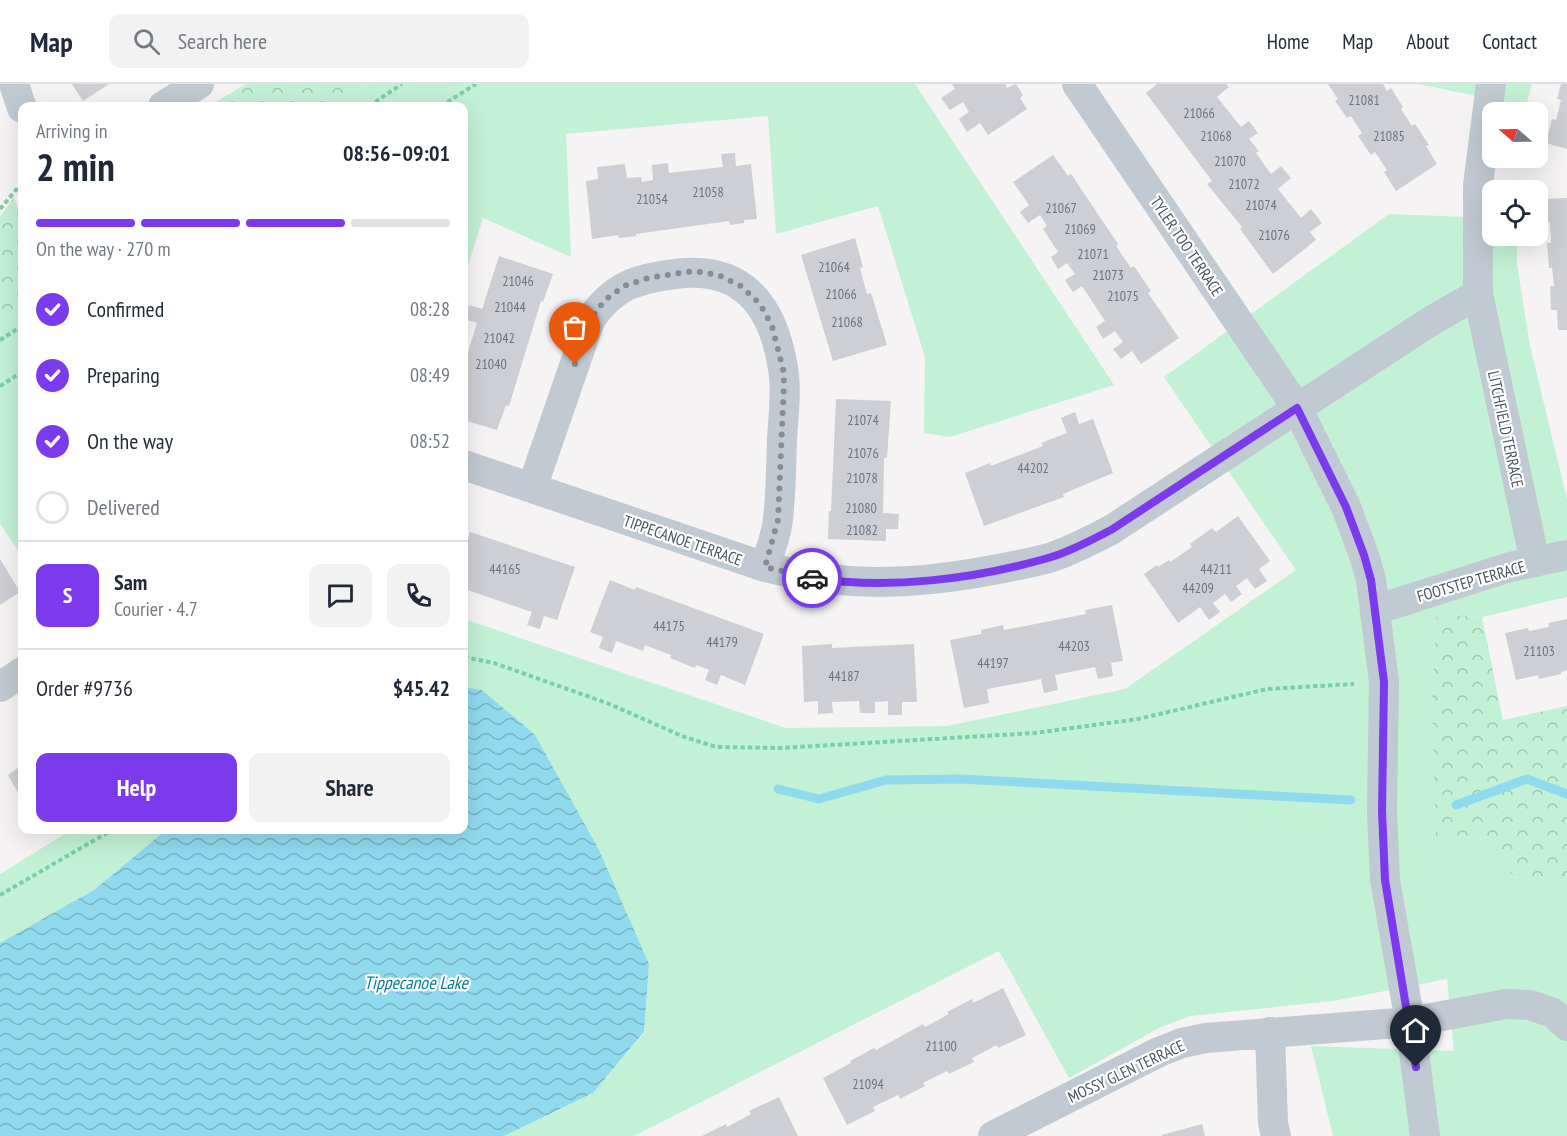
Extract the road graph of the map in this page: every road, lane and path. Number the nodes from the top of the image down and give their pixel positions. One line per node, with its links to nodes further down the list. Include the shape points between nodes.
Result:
1 (14, 84): 7 (street)
2 (199, 84): 8 (street)
3 (402, 84): 9 (path)
4 (477, 84): 10 (path)
5 (1077, 84): 18 (street, TYLER TOO TERRACE)
6 (1491, 84): 13 (street, LITCHFIELD TERRACE, via 1478,185)
7 (20, 102)
8 (170, 102)
9 (375, 102)
10 (448, 102)
11 (18, 188): 12 (path)
12 (0, 209)
13 (1478, 294): 18 (street); 22 (street, LITCHFIELD TERRACE)
14 (18, 329): 15 (path)
15 (0, 340)
16 (18, 375): 17 (path)
17 (0, 386)
18 (1297, 408): 23 (street, TIPPECANOE TERRACE, via 1111,530 1050,558 945,578 894,583 829,580); 24 (street, TYLER TOO TERRACE, via 1346,507 1364,555)
19 (468, 466): 20 (street, TIPPECANOE TERRACE)
20 (532, 488): 23 (street, TIPPECANOE TERRACE); 23 (street, via 590,320 605,300 624,286 648,278 694,271 718,275 741,286 760,304 772,326 783,369 778,520)
21 (1567, 555): 22 (street, FOOTSTEP TERRACE)
22 (1535, 562): 24 (street, FOOTSTEP TERRACE)
23 (765, 567)
24 (1375, 610): 27 (street, TYLER TOO TERRACE)
25 (468, 658): 27 (path, via 494,663 608,703 716,747 1035,733 1138,719 1267,689)
26 (18, 675): 28 (street)
27 (1384, 682): 31 (street, TYLER TOO TERRACE, via 1385,880)
28 (0, 687)
29 (105, 834): 30 (path)
30 (0, 895)
31 (1410, 1022): 32 (street, MOSSY GLEN TERRACE, via 1522,1004 1553,1013); 33 (street, MOSSY GLEN TERRACE); 36 (street, TYLER TOO TERRACE)
32 (1567, 1026)
33 (1270, 1032): 34 (street, MOSSY GLEN TERRACE, via 1182,1043); 35 (street)
34 (993, 1136)
35 (1276, 1136)
36 (1425, 1136)

